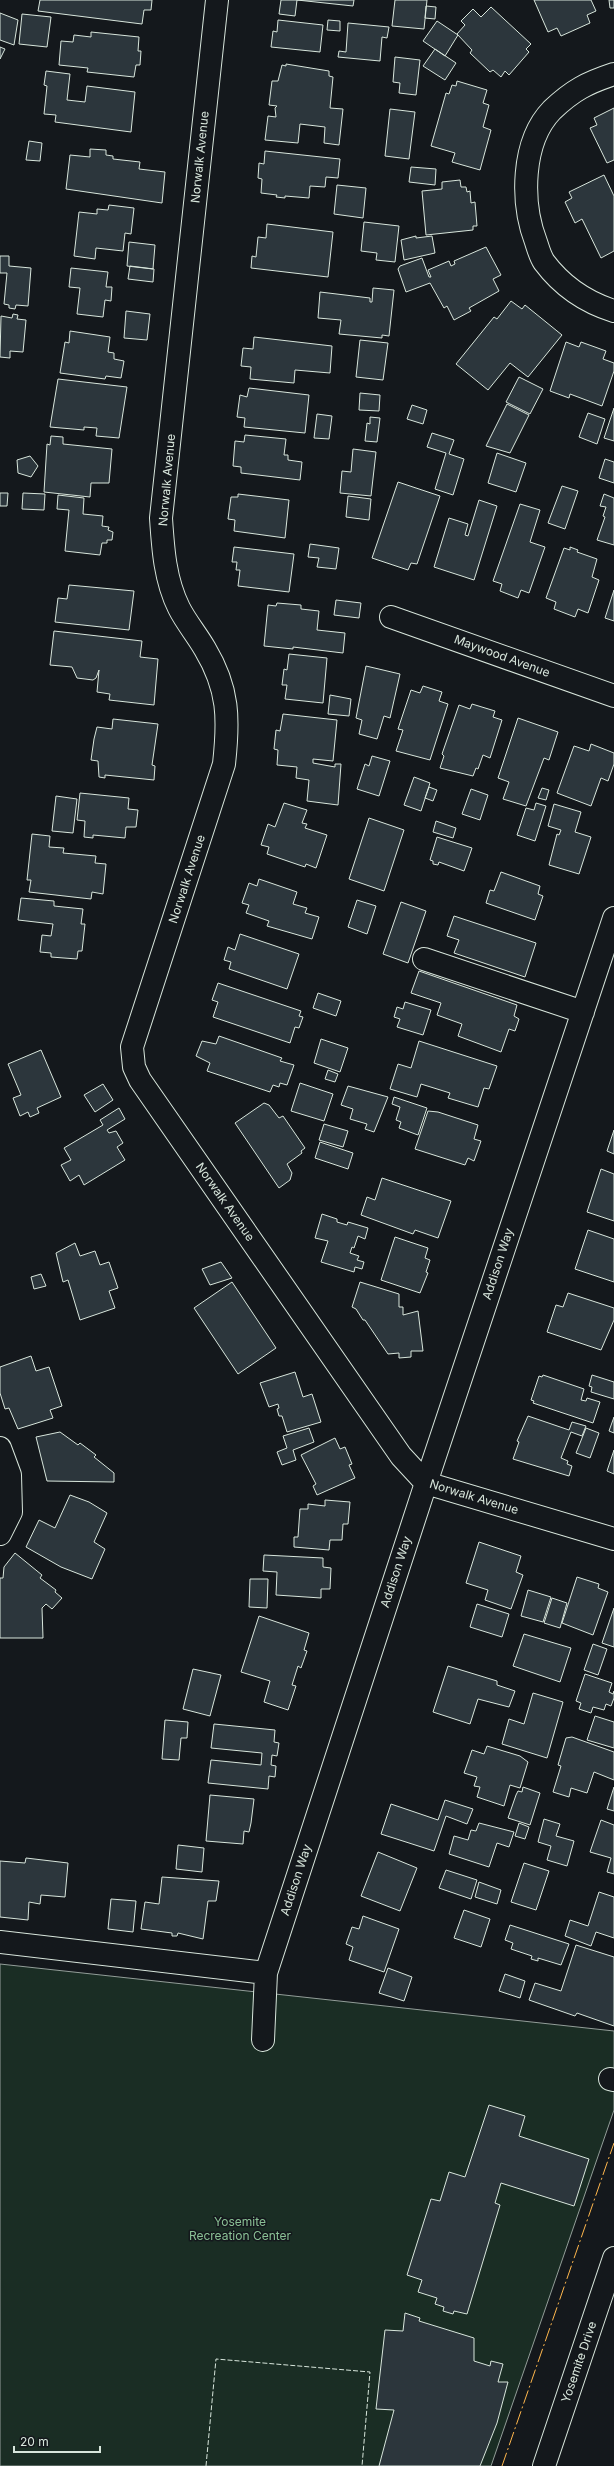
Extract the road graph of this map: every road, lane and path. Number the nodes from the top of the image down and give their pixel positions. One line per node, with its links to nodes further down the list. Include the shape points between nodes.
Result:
1 (217, 0): 10 (street, Norwalk Avenue, via 161,518 164,564 179,607 206,651 222,684 229,724 224,764 132,1047 134,1067 140,1080 401,1456)
2 (614, 74): 3 (street, via 583,85 552,111 533,142 525,184 528,222 542,260 568,289)
3 (614, 312)
4 (391, 617): 5 (street, Maywood Avenue)
5 (614, 696)
6 (614, 918): 8 (street, Addison Way)
7 (424, 959): 8 (street)
8 (583, 1012): 10 (street, Addison Way)
9 (0, 1448): 11 (street, via 10,1475 11,1512)
10 (426, 1483): 12 (street, Norwalk Avenue); 14 (street, Addison Way)
11 (0, 1534)
12 (614, 1539)
13 (0, 1942): 14 (street)
14 (266, 1973): 15 (street, Addison Way)
15 (262, 2040)
16 (614, 2258): 17 (street, Yosemite Drive)
17 (544, 2466)

